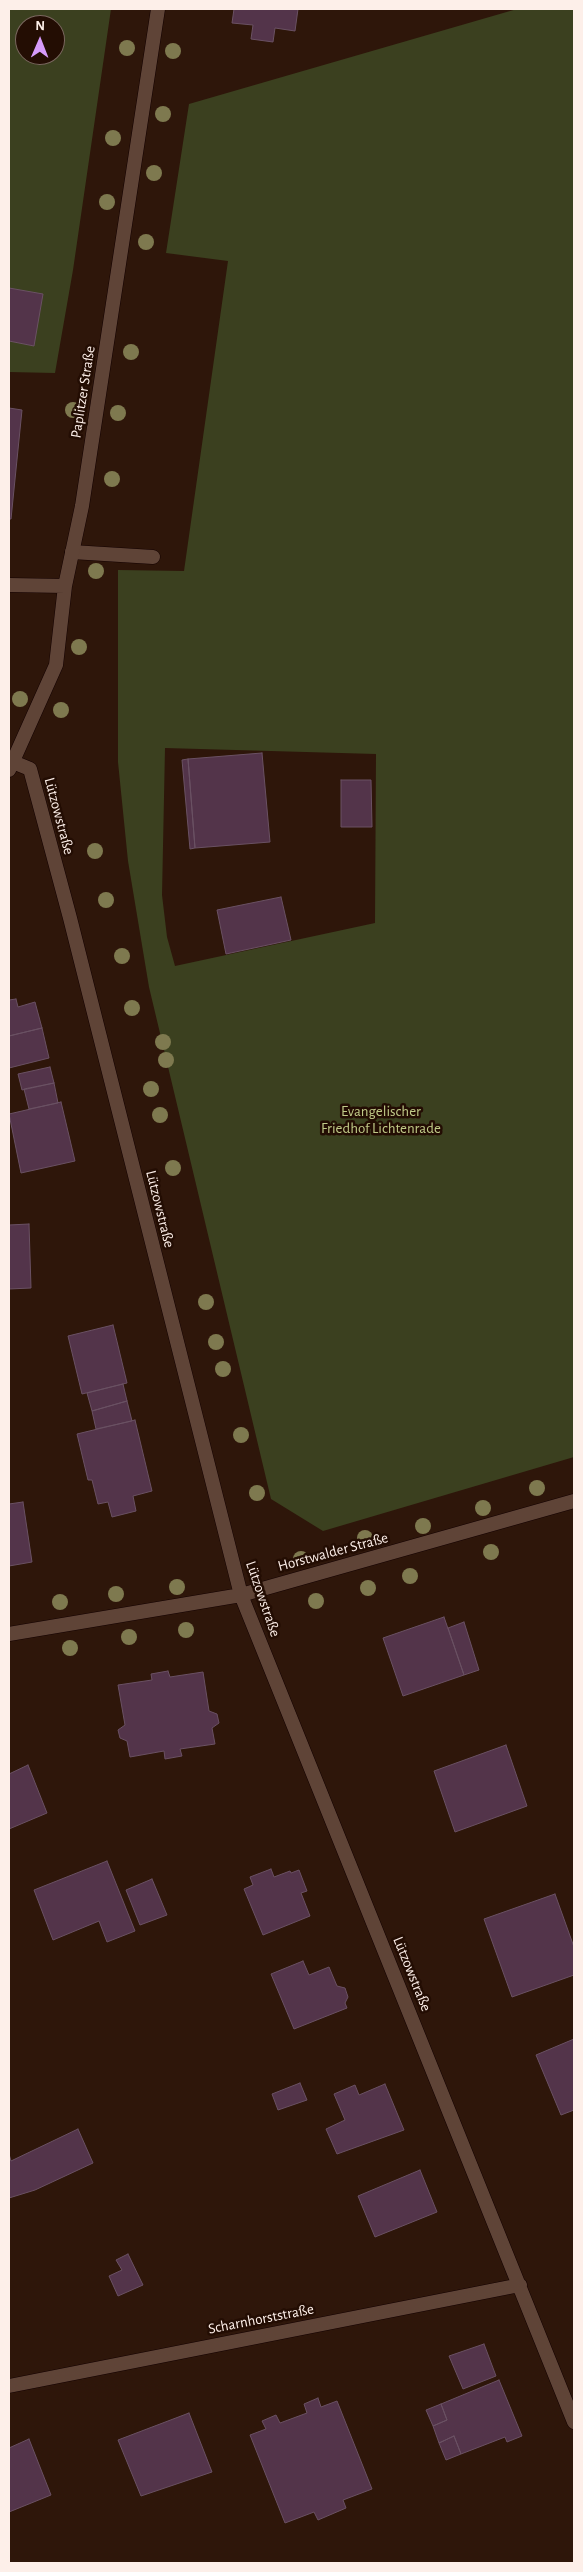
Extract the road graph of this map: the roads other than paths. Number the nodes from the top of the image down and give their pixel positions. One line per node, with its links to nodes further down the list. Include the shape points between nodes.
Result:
1 (158, 9): 2 (street, Paplitzer Straße, via 82,506)
2 (72, 552): 3 (street); 5 (street, Paplitzer Straße)
3 (154, 557)
4 (9, 585): 5 (street)
5 (65, 586): 6 (street, Paplitzer Straße, via 56,665)
6 (11, 766): 8 (street, Lützowstraße, via 30,770)
7 (574, 1501): 8 (street, Horstwalder Straße)
8 (241, 1595): 9 (street, Horstwalder Straße); 10 (street, Lützowstraße)
9 (9, 1634)
10 (520, 2285): 11 (street, Scharnhorststraße); 12 (street, Lützowstraße)
11 (9, 2386)
12 (574, 2422)

